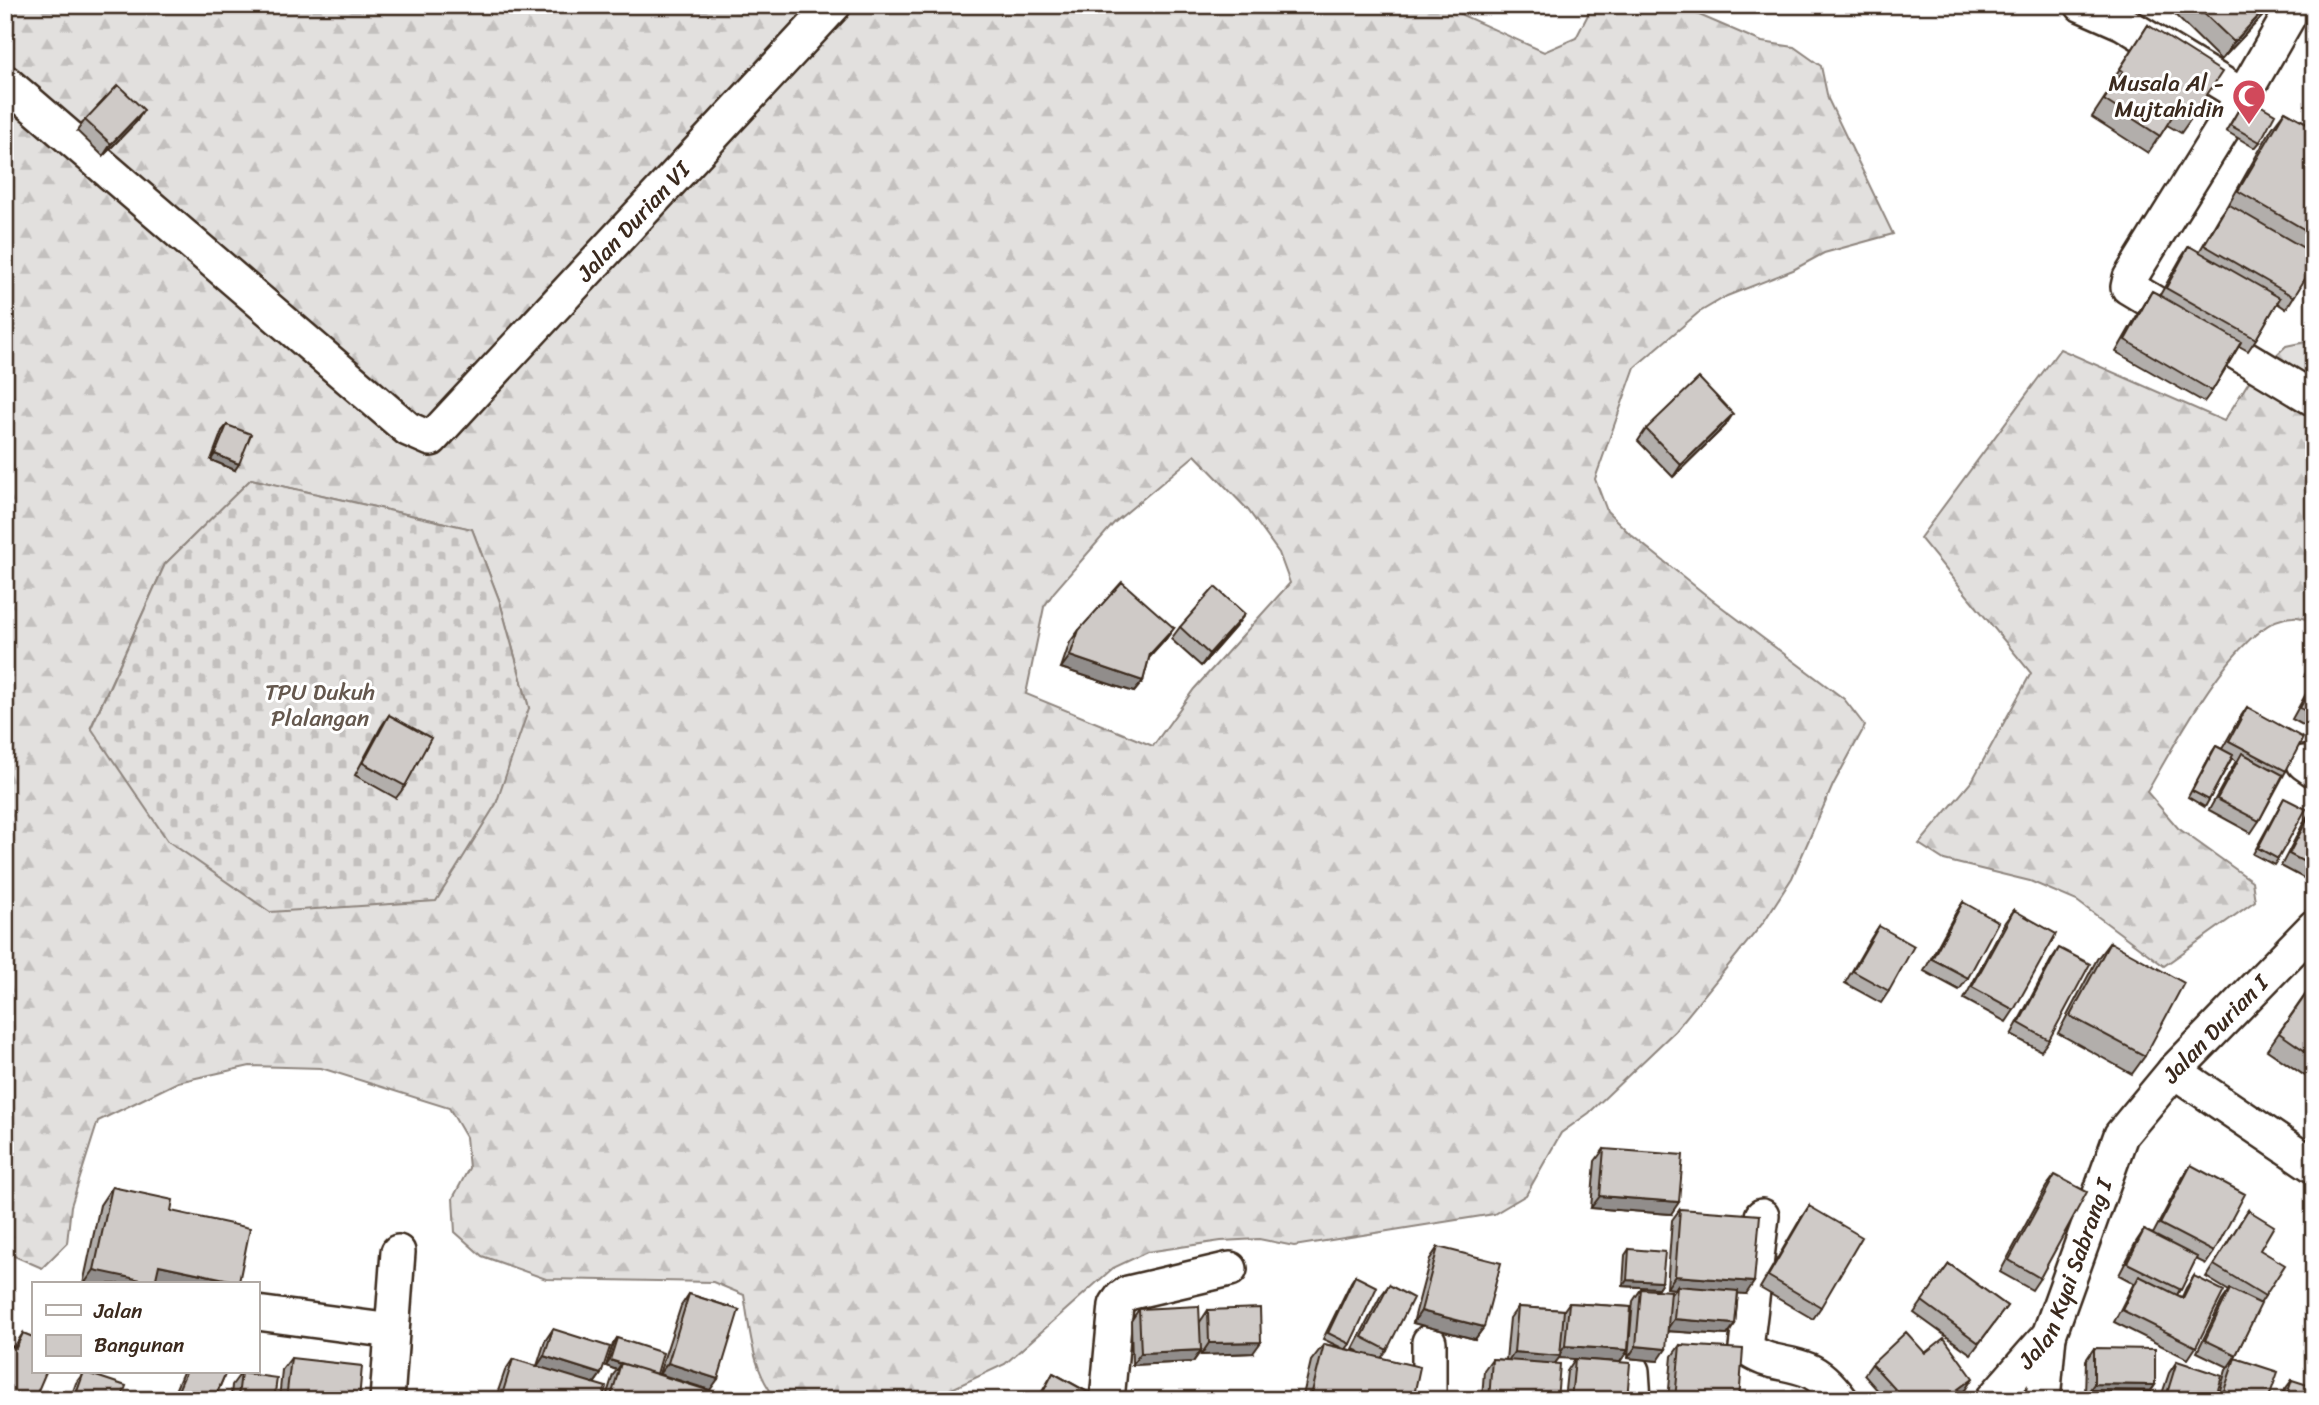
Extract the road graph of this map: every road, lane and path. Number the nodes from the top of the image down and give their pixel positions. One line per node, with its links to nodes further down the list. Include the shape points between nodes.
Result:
1 (834, 5): 4 (street, Jalan Durian VI, via 431,439 408,429)
2 (2082, 5): 5 (street, via 2123,23)
3 (2295, 5): 5 (street)
4 (5, 82)
5 (2243, 96): 6 (street, via 2128,287)
6 (2314, 399)
7 (2314, 927): 8 (street, Jalan Durian I)
8 (2174, 1071): 9 (street, Jalan Durian I); 10 (street)
9 (2121, 1135): 16 (street, Jalan Kyai Sabrang I)
10 (2314, 1166)
11 (1762, 1216): 21 (street, via 1746,1348 1757,1357 1810,1371)
12 (398, 1252): 15 (street)
13 (1230, 1269): 19 (street, via 1121,1298 1116,1305)
14 (259, 1313): 15 (street)
15 (392, 1331): 18 (street)
16 (2049, 1335): 22 (street, Jalan Kyai Sabrang I); 23 (street)
17 (1429, 1342): 20 (street)
18 (396, 1398)
19 (1107, 1400)
20 (1429, 1400)
21 (1841, 1400)
22 (1992, 1400)
23 (2043, 1400)

